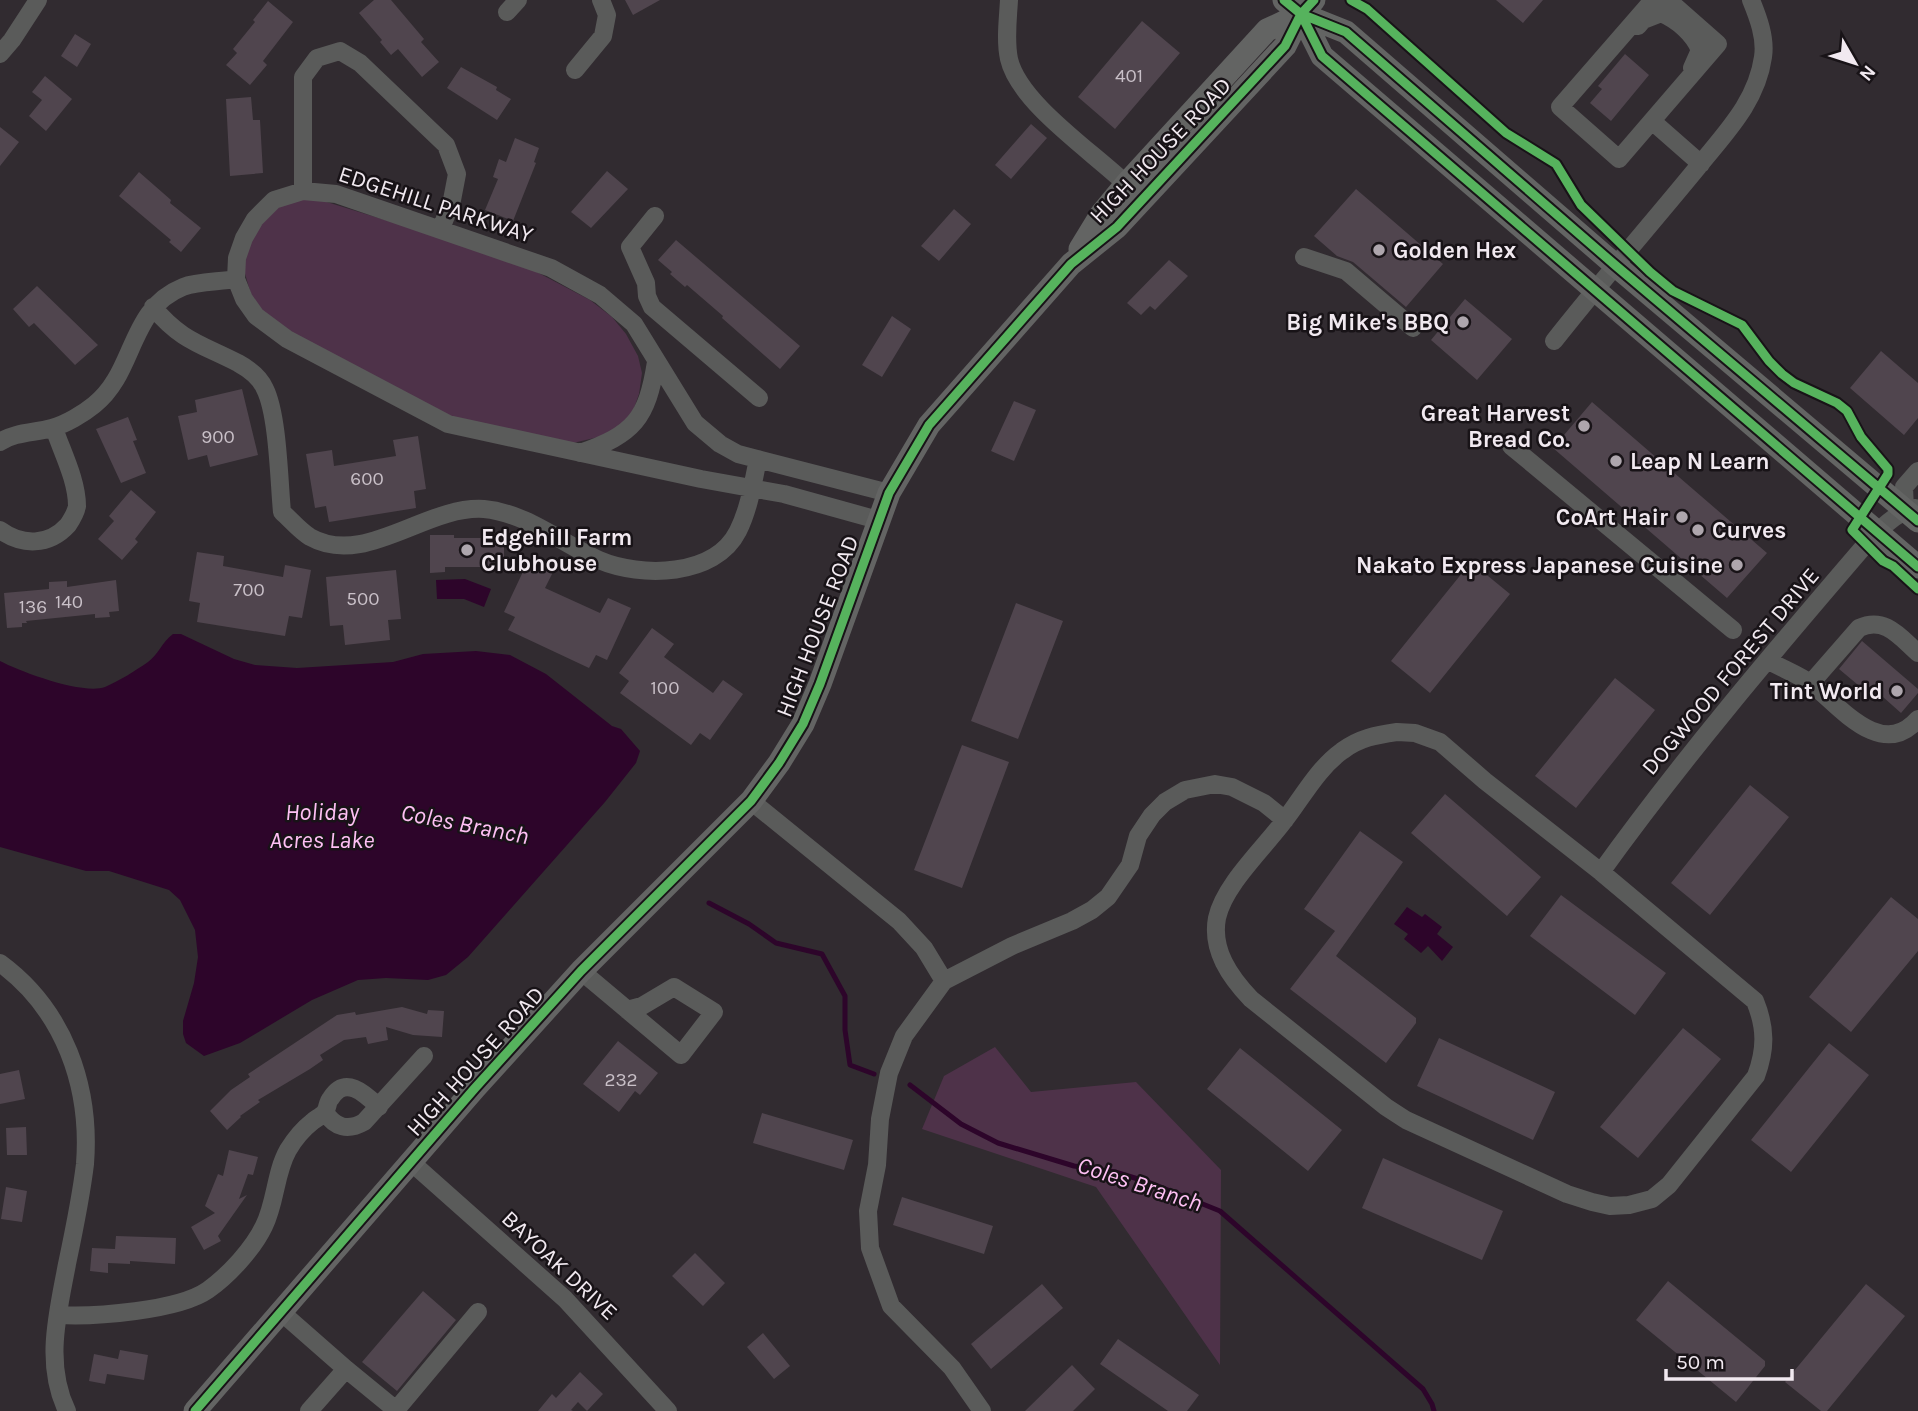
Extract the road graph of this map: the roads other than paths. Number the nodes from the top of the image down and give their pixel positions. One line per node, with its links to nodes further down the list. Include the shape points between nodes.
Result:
1 (38, 0): 8 (street)
2 (601, 0): 9 (street, via 607,15 603,36)
3 (1009, 0): 14 (street, via 1009,58 1022,88)
4 (1653, 0): 11 (street)
5 (1668, 0): 10 (street, via 1718,44)
6 (1751, 0): 13 (street, via 1764,54 1760,71 1741,114)
7 (1300, 5): 14 (main road, HIGH HOUSE ROAD, via 1267,30); 19 (main road, HIGH HOUSE ROAD, via 1285,46 1118,227); 20 (main road, via 1346,32); 22 (main road, via 1322,56)
8 (0, 54)
9 (575, 70)
10 (1684, 83): 11 (street, via 1700,50 1674,19 1661,13 1643,20 1593,79); 12 (street)
11 (1560, 107): 12 (street, via 1619,159)
12 (1652, 121): 13 (street)
13 (1700, 164): 20 (street)
14 (1126, 184): 19 (main road, HIGH HOUSE ROAD, via 1102,212)
15 (303, 191): 17 (street, EDGEHILL PARKWAY, via 335,194); 17 (street, via 303,77 317,58 340,51 360,63 446,145 457,174); 21 (street, EDGEHILL PARKWAY, via 274,200 255,219 243,238)
16 (655, 216): 24 (street, via 630,247)
17 (441, 229): 25 (street, EDGEHILL PARKWAY, via 551,268 600,295)
18 (1304, 257): 26 (street, via 1346,271)
19 (1071, 264): 37 (main road, HIGH HOUSE ROAD, via 929,425)
20 (1615, 265): 22 (street); 38 (main road)
21 (236, 279): 23 (street, via 185,286); 33 (street, via 244,299 269,327 420,411 468,430)
22 (1595, 290): 27 (street); 41 (main road)
23 (153, 307): 30 (street, via 107,392 83,413); 36 (street, via 182,337 241,365 265,387 282,512 319,540 361,544 441,514 484,509 521,519 600,561 662,571 686,568 731,542)
24 (652, 307): 25 (street); 29 (street)
25 (634, 324): 28 (street, EDGEHILL PARKWAY)
26 (1413, 328)
27 (1554, 341)
28 (656, 362): 33 (street, via 646,405 636,421 611,442); 34 (street, EDGEHILL PARKWAY, via 703,431 738,454)
29 (759, 398)
30 (54, 428): 31 (street); 40 (street, via 76,494 74,516 59,534 46,540 23,541)
31 (0, 442)
32 (1511, 446): 43 (street)
33 (580, 453): 36 (street)
34 (758, 459): 36 (street); 37 (street, EDGEHILL PARKWAY)
35 (1918, 471): 38 (street, via 1904,487)
36 (751, 488): 39 (street, via 818,501)
37 (889, 493): 39 (main road, HIGH HOUSE ROAD)
38 (1914, 513): 41 (street, DOGWOOD FOREST DRIVE)
39 (878, 520): 48 (main road, HIGH HOUSE ROAD, via 803,724)
40 (0, 530)
41 (1877, 532): 42 (main road); 45 (street, DOGWOOD FOREST DRIVE)
42 (1918, 567)
43 (1733, 630)
44 (1918, 653): 46 (street, via 1892,630 1869,623 1859,628)
45 (1769, 661): 46 (street); 50 (street, DOGWOOD FOREST DRIVE)
46 (1811, 684): 47 (street, via 1870,730 1886,735 1900,732)
47 (1918, 719)
48 (751, 801): 52 (main road, HIGH HOUSE ROAD); 53 (street, via 899,921 924,948)
49 (1285, 820): 50 (street, via 1340,752 1376,735 1415,733 1440,742); 50 (street, via 1236,881 1217,918 1223,962 1236,983 1406,1120 1567,1194 1610,1206 1629,1205 1652,1199 1712,1133 1756,1076 1765,1039 1755,1002); 53 (street, via 1232,787 1215,784 1185,790 1152,815 1138,836 1124,874 1092,910)
50 (1601, 872)
51 (1, 964): 61 (street, via 33,991 57,1027 73,1059 82,1099 85,1164)
52 (581, 971): 54 (street); 58 (main road, HIGH HOUSE ROAD)
53 (944, 981): 67 (street, via 904,1036 889,1073 868,1211 870,1248 891,1306 952,1368)
54 (627, 1010): 54 (street, via 681,1055 715,1012 674,987)
55 (424, 1056): 56 (street)
56 (379, 1107): 57 (street, via 356,1126 339,1126); 57 (street, via 358,1089 345,1087 330,1099)
57 (325, 1112): 61 (street, via 288,1149 259,1235 209,1289 179,1303 100,1316)
58 (411, 1162): 59 (main road, HIGH HOUSE ROAD); 66 (street, BAYOAK DRIVE, via 565,1299)
59 (281, 1312): 62 (street); 64 (main road, HIGH HOUSE ROAD)
60 (478, 1312): 62 (street, via 396,1410)
61 (58, 1315): 63 (street, via 54,1365)
62 (346, 1368): 65 (street)
63 (67, 1411)
64 (195, 1411)
65 (309, 1411)
66 (668, 1411)
67 (982, 1411)

